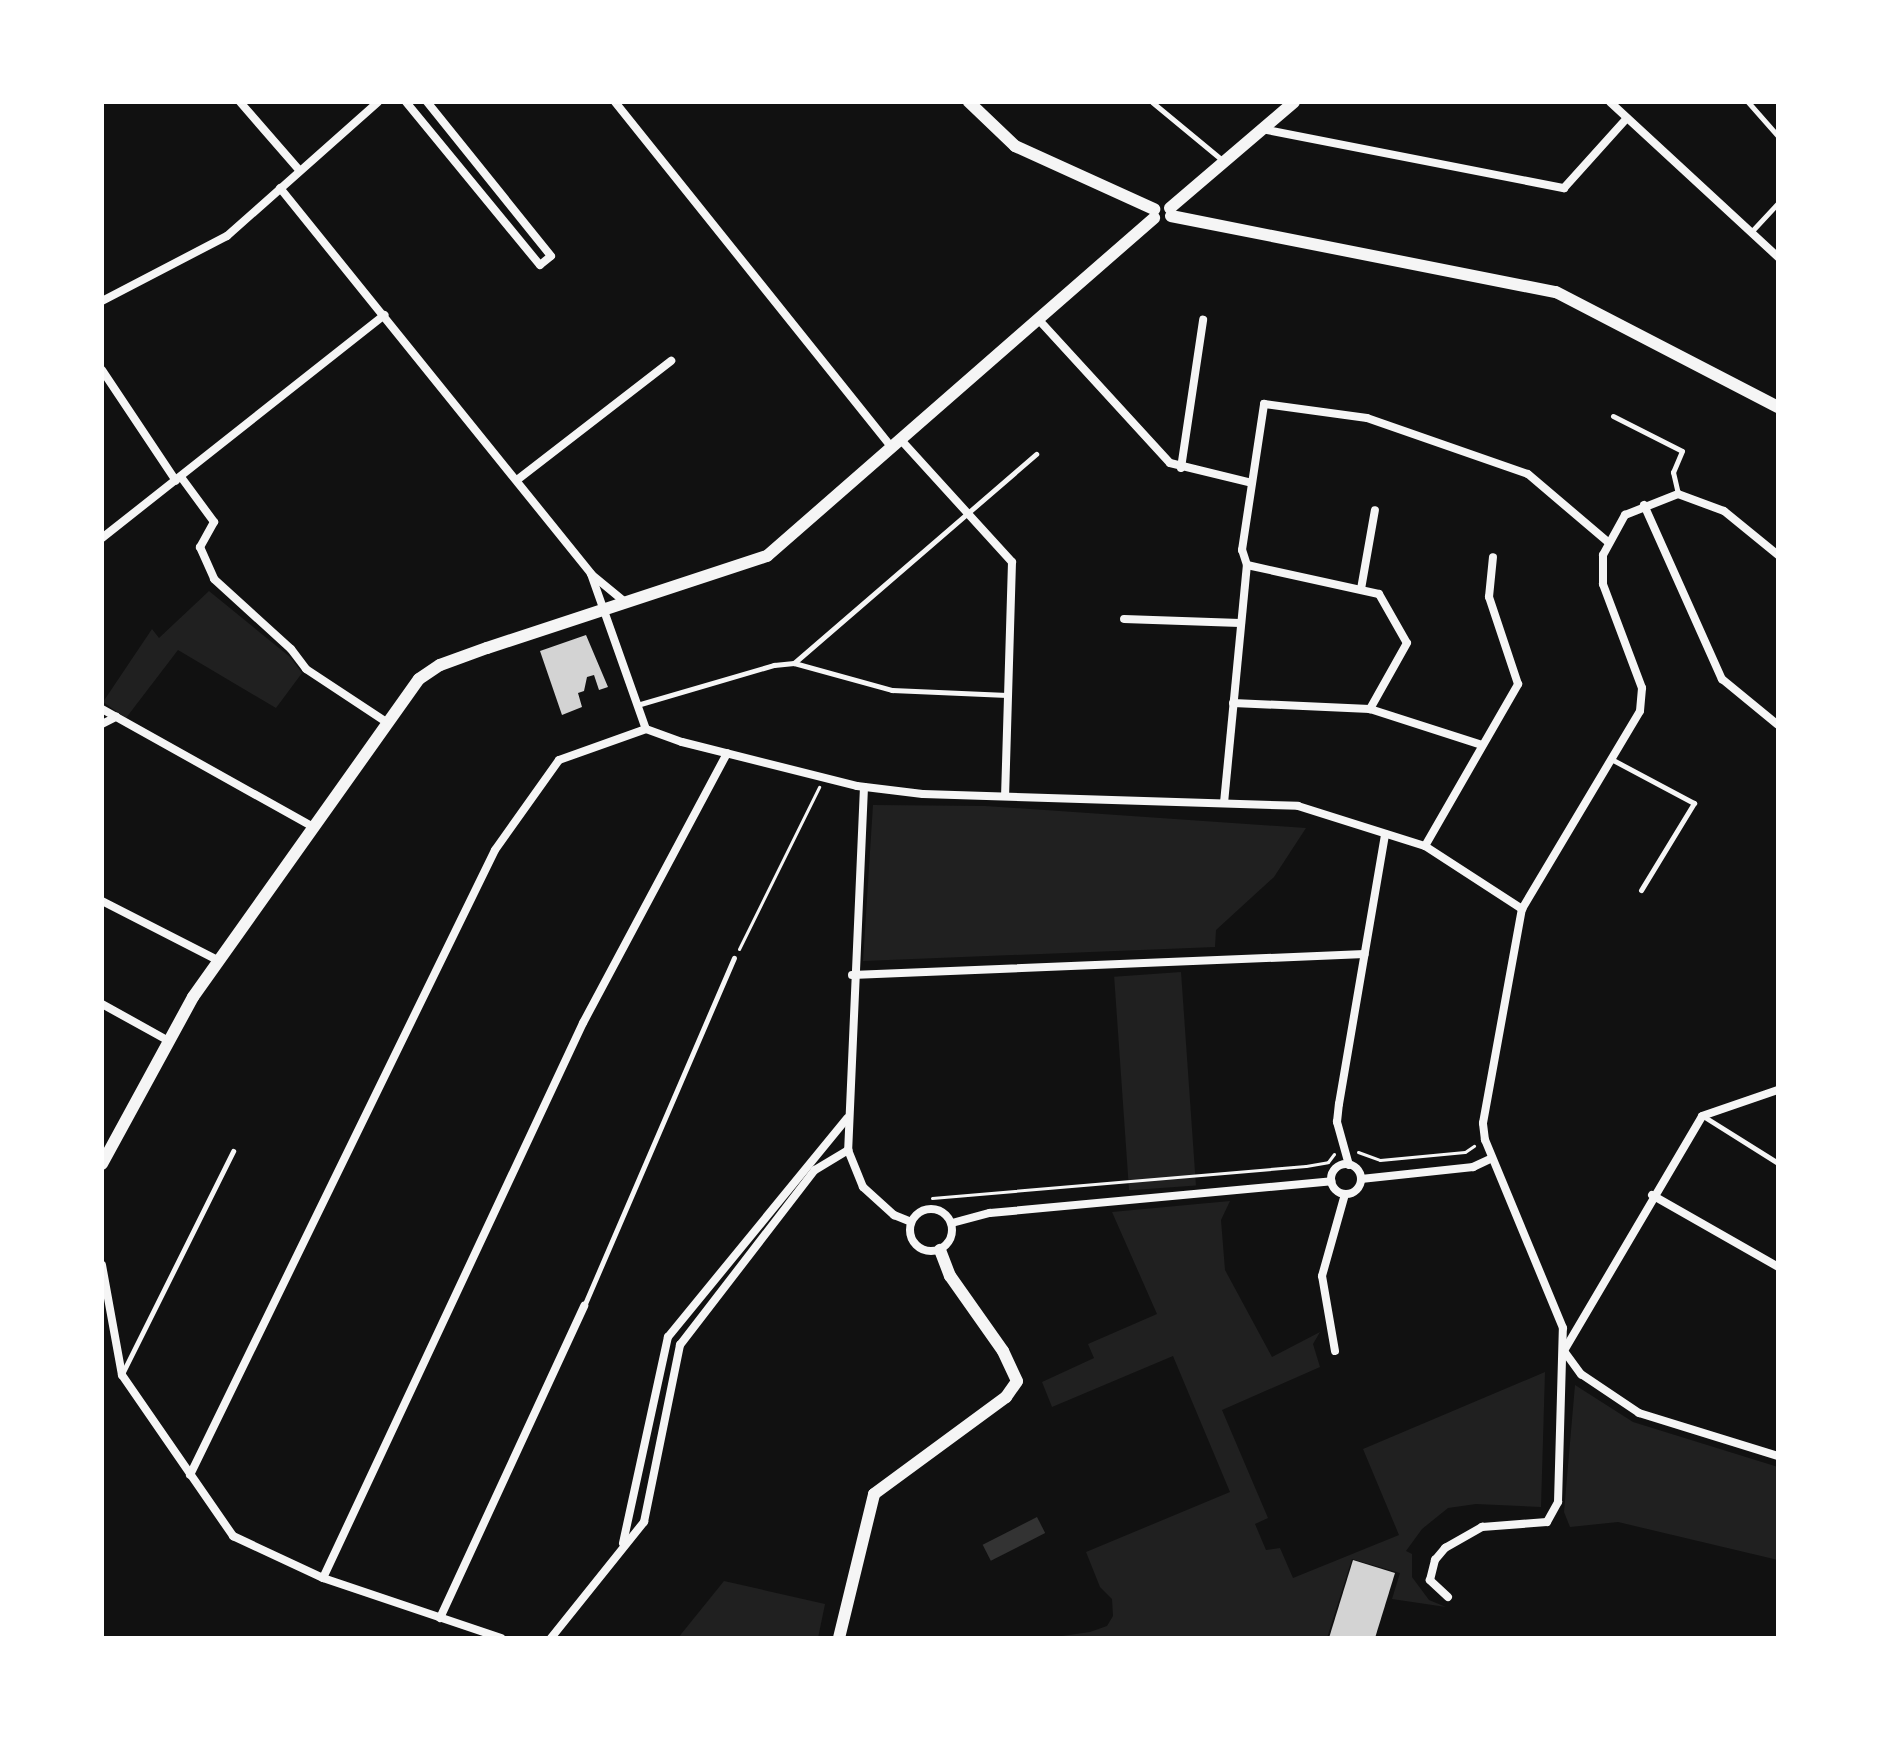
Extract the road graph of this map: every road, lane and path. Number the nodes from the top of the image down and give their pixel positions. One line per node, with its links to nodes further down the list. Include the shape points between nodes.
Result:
1 (240, 102): 15 (street)
2 (378, 102): 15 (street)
3 (406, 102): 17 (street)
4 (427, 102): 16 (street)
5 (615, 102): 32 (street)
6 (969, 102): 21 (street, via 1015,146)
7 (1152, 102): 14 (lane)
8 (1294, 102): 12 (street)
9 (1610, 102): 11 (street)
10 (1748, 102): 13 (lane)
11 (1627, 118): 12 (street, via 1564,188); 22 (street)
12 (1262, 129): 14 (street)
13 (1778, 136)
14 (1223, 161): 20 (street)
15 (300, 171): 18 (street)
16 (482, 171): 17 (street); 17 (street, via 551,256 540,265)
17 (470, 181)
18 (280, 188): 24 (street, via 210,248); 25 (street)
19 (1778, 203): 22 (lane)
20 (1171, 212): 21 (street, via 1163,222); 30 (street, via 1556,292)
21 (1154, 213): 26 (street)
22 (1751, 232): 23 (street)
23 (1778, 257)
24 (103, 298)
25 (384, 315): 35 (street); 36 (street)
26 (1038, 319): 32 (street); 34 (street, via 1161,455)
27 (1203, 320): 34 (street)
28 (671, 361): 36 (street)
29 (102, 370): 35 (street)
30 (1778, 407)
31 (1613, 416): 38 (lane, via 1682,451 1673,472)
32 (897, 444): 41 (street); 49 (street, via 767,556)
33 (1036, 454): 41 (lane)
34 (1181, 468): 37 (street)
35 (178, 479): 42 (street); 60 (street, via 214,522 200,547 214,579 306,669)
36 (517, 480): 47 (street)
37 (1252, 483): 43 (street, via 1264,404 1367,418 1528,474); 46 (street, via 1242,550)
38 (1678, 494): 39 (street); 44 (street, via 1724,511)
39 (1644, 505): 43 (street, via 1625,515); 62 (street, via 1722,679)
40 (1375, 510): 48 (street)
41 (969, 515): 53 (lane); 54 (street, via 1012,562)
42 (102, 538)
43 (1608, 542): 66 (street, via 1603,584 1643,699)
44 (1778, 555)
45 (1493, 557): 64 (street, via 1489,597 1518,684)
46 (1247, 565): 48 (street); 52 (street)
47 (591, 574): 49 (street); 50 (street)
48 (1361, 589): 58 (street, via 1379,594 1407,643)
49 (626, 604): 50 (street)
50 (601, 612): 56 (street); 60 (street, via 440,665 410,689)
51 (1124, 619): 52 (street)
52 (1240, 623): 55 (street)
53 (794, 663): 54 (lane, via 892,690); 56 (lane)
54 (1007, 695): 69 (street)
55 (1233, 703): 58 (street); 70 (street)
56 (634, 706): 63 (street)
57 (102, 709): 59 (street)
58 (1370, 709): 64 (street)
59 (116, 717): 61 (street); 71 (street)
60 (385, 721): 71 (street)
61 (102, 724)
62 (1778, 725)
63 (646, 729): 65 (street); 110 (street, via 559,760 495,850)
64 (1482, 745): 73 (street)
65 (727, 753): 67 (street); 112 (street, via 583,1023)
66 (1613, 760): 74 (lane, via 1694,803); 76 (street)
67 (824, 776): 68 (street); 78 (path)
68 (864, 787): 69 (street); 80 (street)
69 (1005, 795): 70 (street)
70 (1224, 803): 72 (street, via 1298,806)
71 (311, 826): 79 (street)
72 (1385, 834): 73 (street); 77 (street)
73 (1425, 846): 76 (street)
74 (1641, 890)
75 (102, 901): 79 (street)
76 (1522, 909): 86 (street, via 1483,1123)
77 (1365, 954): 80 (street); 94 (street, via 1337,1122)
78 (734, 958): 105 (lane)
79 (219, 961): 82 (street)
80 (852, 975): 85 (street)
81 (102, 1004): 82 (street)
82 (167, 1040): 93 (street)
83 (1778, 1090): 84 (street)
84 (1702, 1116): 92 (lane); 98 (street)
85 (847, 1118): 87 (street); 111 (street, via 668,1337)
86 (1485, 1140): 89 (path, via 1465,1152 1380,1160); 91 (street)
87 (848, 1150): 100 (street, via 863,1187 894,1215); 111 (street, via 815,1170 680,1345 644,1522)
88 (233, 1151): 108 (lane)
89 (1359, 1152)
90 (1334, 1154): 99 (path, via 1328,1162 1306,1166)
91 (1492, 1158): 95 (street, via 1473,1167); 106 (street, via 1559,1309)
92 (1778, 1163)
93 (102, 1164)
94 (1349, 1165): 95 (street); 96 (street, via 1336,1169)
95 (1361, 1179): 97 (street, via 1358,1188)
96 (1332, 1181): 97 (street); 101 (street, via 990,1213)
97 (1345, 1194): 107 (street, via 1322,1276)
98 (1652, 1195): 104 (street); 106 (street)
99 (932, 1198)
100 (911, 1222): 101 (street, via 932,1209); 102 (street, via 918,1246)
101 (952, 1223): 102 (street, via 951,1237)
102 (940, 1250): 117 (street, via 950,1276 1003,1351 1017,1381 1006,1397 874,1494)
103 (102, 1265): 108 (street)
104 (1778, 1267)
105 (584, 1306): 114 (street)
106 (1564, 1350): 109 (street, via 1581,1374 1639,1413); 113 (street, via 1555,1515 1536,1526 1482,1527 1457,1537 1431,1569 1436,1588)
107 (1335, 1351)
108 (122, 1375): 110 (street)
109 (1778, 1456)
110 (190, 1475): 112 (street, via 233,1536)
111 (622, 1547): 116 (street)
112 (323, 1578): 114 (street)
113 (1448, 1597)
114 (440, 1618): 115 (street)
115 (501, 1638)
116 (551, 1638)
117 (839, 1638)

